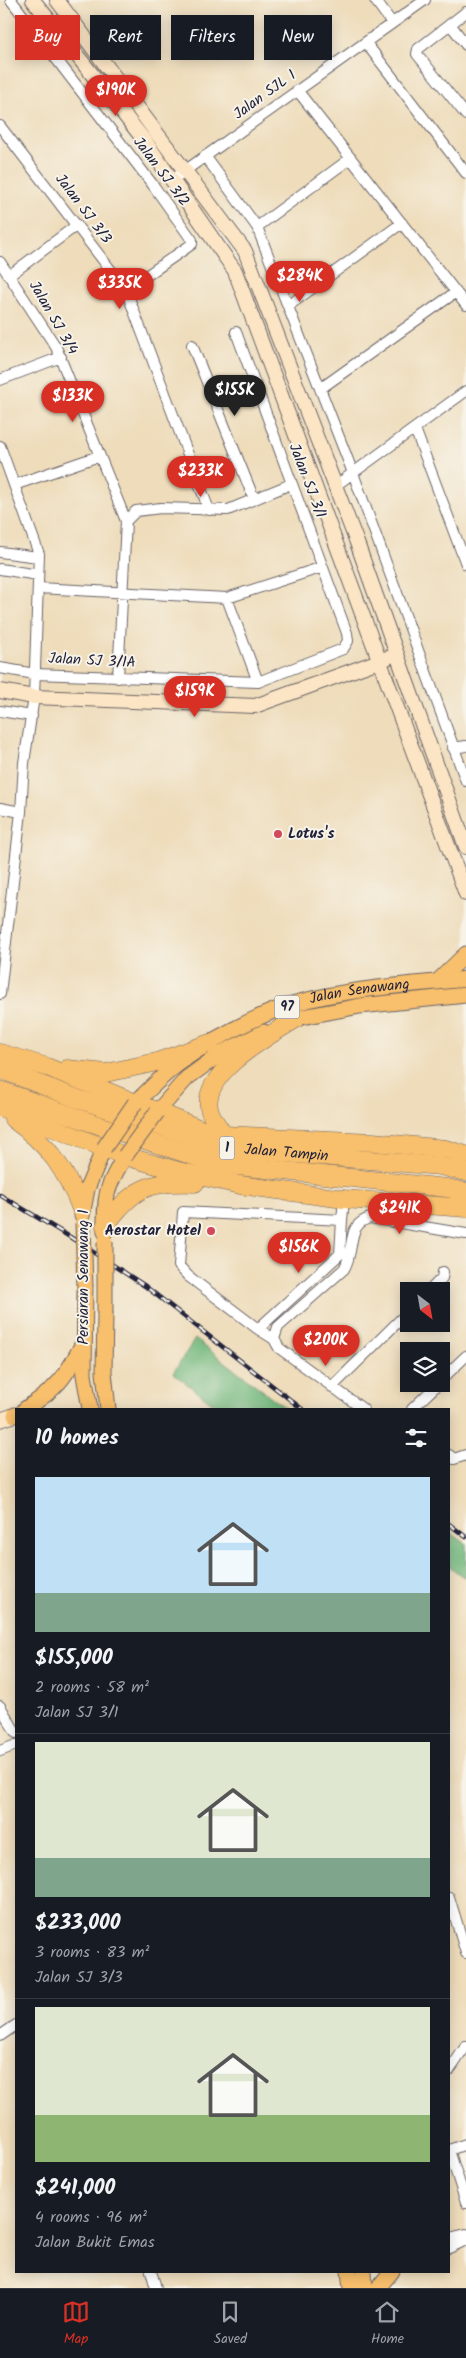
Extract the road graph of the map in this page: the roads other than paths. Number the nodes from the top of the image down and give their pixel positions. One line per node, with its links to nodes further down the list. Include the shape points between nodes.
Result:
1 (11, 0): 24 (street, Jalan SJ 3/2, via 192,240 192,244)
2 (34, 0): 18 (street)
3 (56, 0): 16 (street)
4 (375, 0): 7 (street)
5 (425, 0): 7 (street, Jalan SJL 1)
6 (466, 12): 8 (street)
7 (392, 23): 9 (street, Jalan SJL 1)
8 (450, 24): 10 (street); 12 (street, via 418,49 417,54)
9 (366, 43): 11 (street, Jalan SJL 1); 17 (street)
10 (466, 45)
11 (297, 90): 14 (street, Jalan SJL 1); 15 (street)
12 (466, 115)
13 (0, 126): 20 (street, Jalan SJ 3/3)
14 (205, 156): 16 (street, Jalan SJL 1); 21 (street)
15 (351, 158): 19 (street); 21 (street)
16 (185, 170): 18 (street, Jalan SJL 1); 40 (street, via 245,251)
17 (466, 173)
18 (172, 180): 42 (street, via 235,271)
19 (402, 223): 25 (street); 27 (street)
20 (77, 225): 23 (street); 24 (street, Jalan SJ 3/3)
21 (257, 227): 27 (street)
22 (0, 262): 23 (street, Jalan SJ 3/4)
23 (10, 275): 30 (street, Jalan SJ 3/4)
24 (126, 290): 43 (street, Jalan SJ 3/3)
25 (456, 292): 26 (street); 32 (street)
26 (466, 305)
27 (288, 306): 32 (street)
28 (236, 332): 38 (street, Jalan SJ 3/1)
29 (192, 344): 41 (street)
30 (61, 357): 31 (street); 36 (street, Jalan SJ 3/4)
31 (0, 380)
32 (320, 389): 37 (street)
33 (466, 391): 34 (street)
34 (415, 429): 37 (street); 47 (street)
35 (0, 446): 39 (street)
36 (99, 456): 39 (street); 44 (street, Jalan SJ 3/4)
37 (353, 473): 40 (street); 66 (street)
38 (291, 484): 41 (street); 48 (street, Jalan SJ 3/1)
39 (14, 485): 46 (street)
40 (335, 486): 42 (street); 55 (street)
41 (254, 499): 43 (street, via 228,510)
42 (322, 506): 56 (street)
43 (209, 510): 44 (street, via 161,508 136,511)
44 (126, 521): 52 (street, Jalan SJ 3/4)
45 (0, 552): 46 (street)
46 (38, 557): 50 (street)
47 (466, 564)
48 (322, 567): 53 (street); 54 (street, Jalan SJ 3/1, via 348,633)
49 (0, 569): 50 (street)
50 (38, 575): 51 (street)
51 (38, 588): 52 (street); 58 (street)
52 (124, 592): 53 (street); 59 (street, Jalan SJ 3/4)
53 (227, 598): 60 (street)
54 (348, 641): 60 (street, Jalan SJ 3/1A, via 343,649)
55 (397, 654): 56 (street); 70 (street)
56 (380, 660): 62 (street, via 255,706); 71 (street)
57 (0, 668): 58 (street, Jalan SJ 3/1A)
58 (35, 674): 59 (street, Jalan SJ 3/1A); 62 (street)
59 (118, 678): 60 (street, Jalan SJ 3/1A)
60 (258, 682)
61 (0, 691): 62 (street)
62 (34, 698): 64 (street)
63 (0, 711): 64 (street)
64 (32, 716): 69 (street, via 24,763)
65 (466, 746): 66 (street)
66 (453, 748): 67 (street)
67 (466, 781)
68 (0, 808): 69 (street)
69 (21, 812): 72 (street)
70 (466, 847)
71 (466, 894)
72 (4, 923): 76 (street)
73 (466, 954): 75 (main road)
74 (466, 979): 75 (main road, Jalan Senawang / 97)
75 (437, 982): 79 (main road, Jalan Senawang / 97, via 358,991 295,1004)
76 (0, 994)
77 (466, 995): 78 (main road, Jalan Senawang / 97, via 360,1006)
78 (297, 1018): 86 (main road, Jalan Senawang / 97, via 220,1054 186,1078); 87 (highway, via 237,1057 211,1090 208,1106)
79 (210, 1043): 81 (highway, via 157,1062 106,1073); 84 (main road, Jalan Senawang / 97, via 174,1066)
80 (0, 1053): 81 (highway)
81 (46, 1067): 84 (highway)
82 (0, 1069): 91 (highway, Jalan Tampin / 1, via 224,1148 440,1166)
83 (0, 1090): 93 (highway, Jalan Tampin / 1, via 218,1164)
84 (135, 1104): 86 (highway); 88 (main road, 97, bridge)
85 (0, 1108): 88 (highway); 96 (highway, via 32,1133 63,1169)
86 (157, 1112): 87 (highway); 90 (main road, 97, bridge)
87 (224, 1135): 89 (highway, via 373,1142 446,1149)
88 (104, 1148): 90 (highway); 96 (main road, Persiaran Senawang 1 / 97, via 94,1167)
89 (466, 1155)
90 (125, 1156): 92 (highway, via 178,1172); 98 (main road, Persiaran Senawang 1 / 97, via 105,1195)
91 (466, 1172)
92 (240, 1185): 94 (highway); 98 (highway, via 173,1182 150,1186 122,1203)
93 (466, 1192)
94 (344, 1199): 95 (highway); 97 (street)
95 (466, 1208)
96 (82, 1216): 105 (main road, Persiaran Senawang 1 / 97, bridge)
97 (342, 1220): 103 (street, via 340,1254); 103 (street, via 183,1212 179,1266)
98 (105, 1234): 112 (main road, Persiaran Senawang 1 / 97, bridge, via 104,1372)
99 (466, 1234): 104 (street, via 370,1218 361,1220 355,1226 349,1260 344,1269 278,1327)
100 (443, 1272): 101 (street)
101 (438, 1282)
102 (400, 1320): 108 (street)
103 (258, 1329): 104 (street)
104 (274, 1339): 108 (street, via 279,1348)
105 (84, 1341): 110 (main road, via 68,1373 56,1388); 111 (main road, Persiaran Senawang 1 / 97, via 84,1375)
106 (466, 1356): 107 (street)
107 (450, 1371)
108 (332, 1387): 113 (street)
109 (430, 1392): 114 (street)
110 (26, 1408)
111 (90, 1408)
112 (108, 1408)
113 (362, 1408)
114 (413, 1408)
115 (15, 1414): 116 (street)
116 (0, 1420)
117 (466, 1455): 118 (street, via 454,1459)
118 (450, 1456)
119 (0, 1706): 120 (street)
120 (15, 1731)
121 (15, 1744): 122 (street)
122 (0, 1751)
123 (450, 1900): 124 (street)
124 (466, 1954)
125 (15, 2026): 126 (street)
126 (0, 2036)
127 (466, 2046): 128 (street)
128 (450, 2070)
129 (466, 2144): 130 (street)
130 (450, 2150)
131 (450, 2153): 132 (street)
132 (466, 2203)
133 (466, 2234): 134 (street)
134 (450, 2238)
135 (466, 2240): 136 (street)
136 (450, 2248)
137 (152, 2273): 141 (street)
138 (390, 2273): 142 (main road)
139 (367, 2276): 140 (street)
140 (350, 2279)
141 (156, 2288)
142 (378, 2288)

